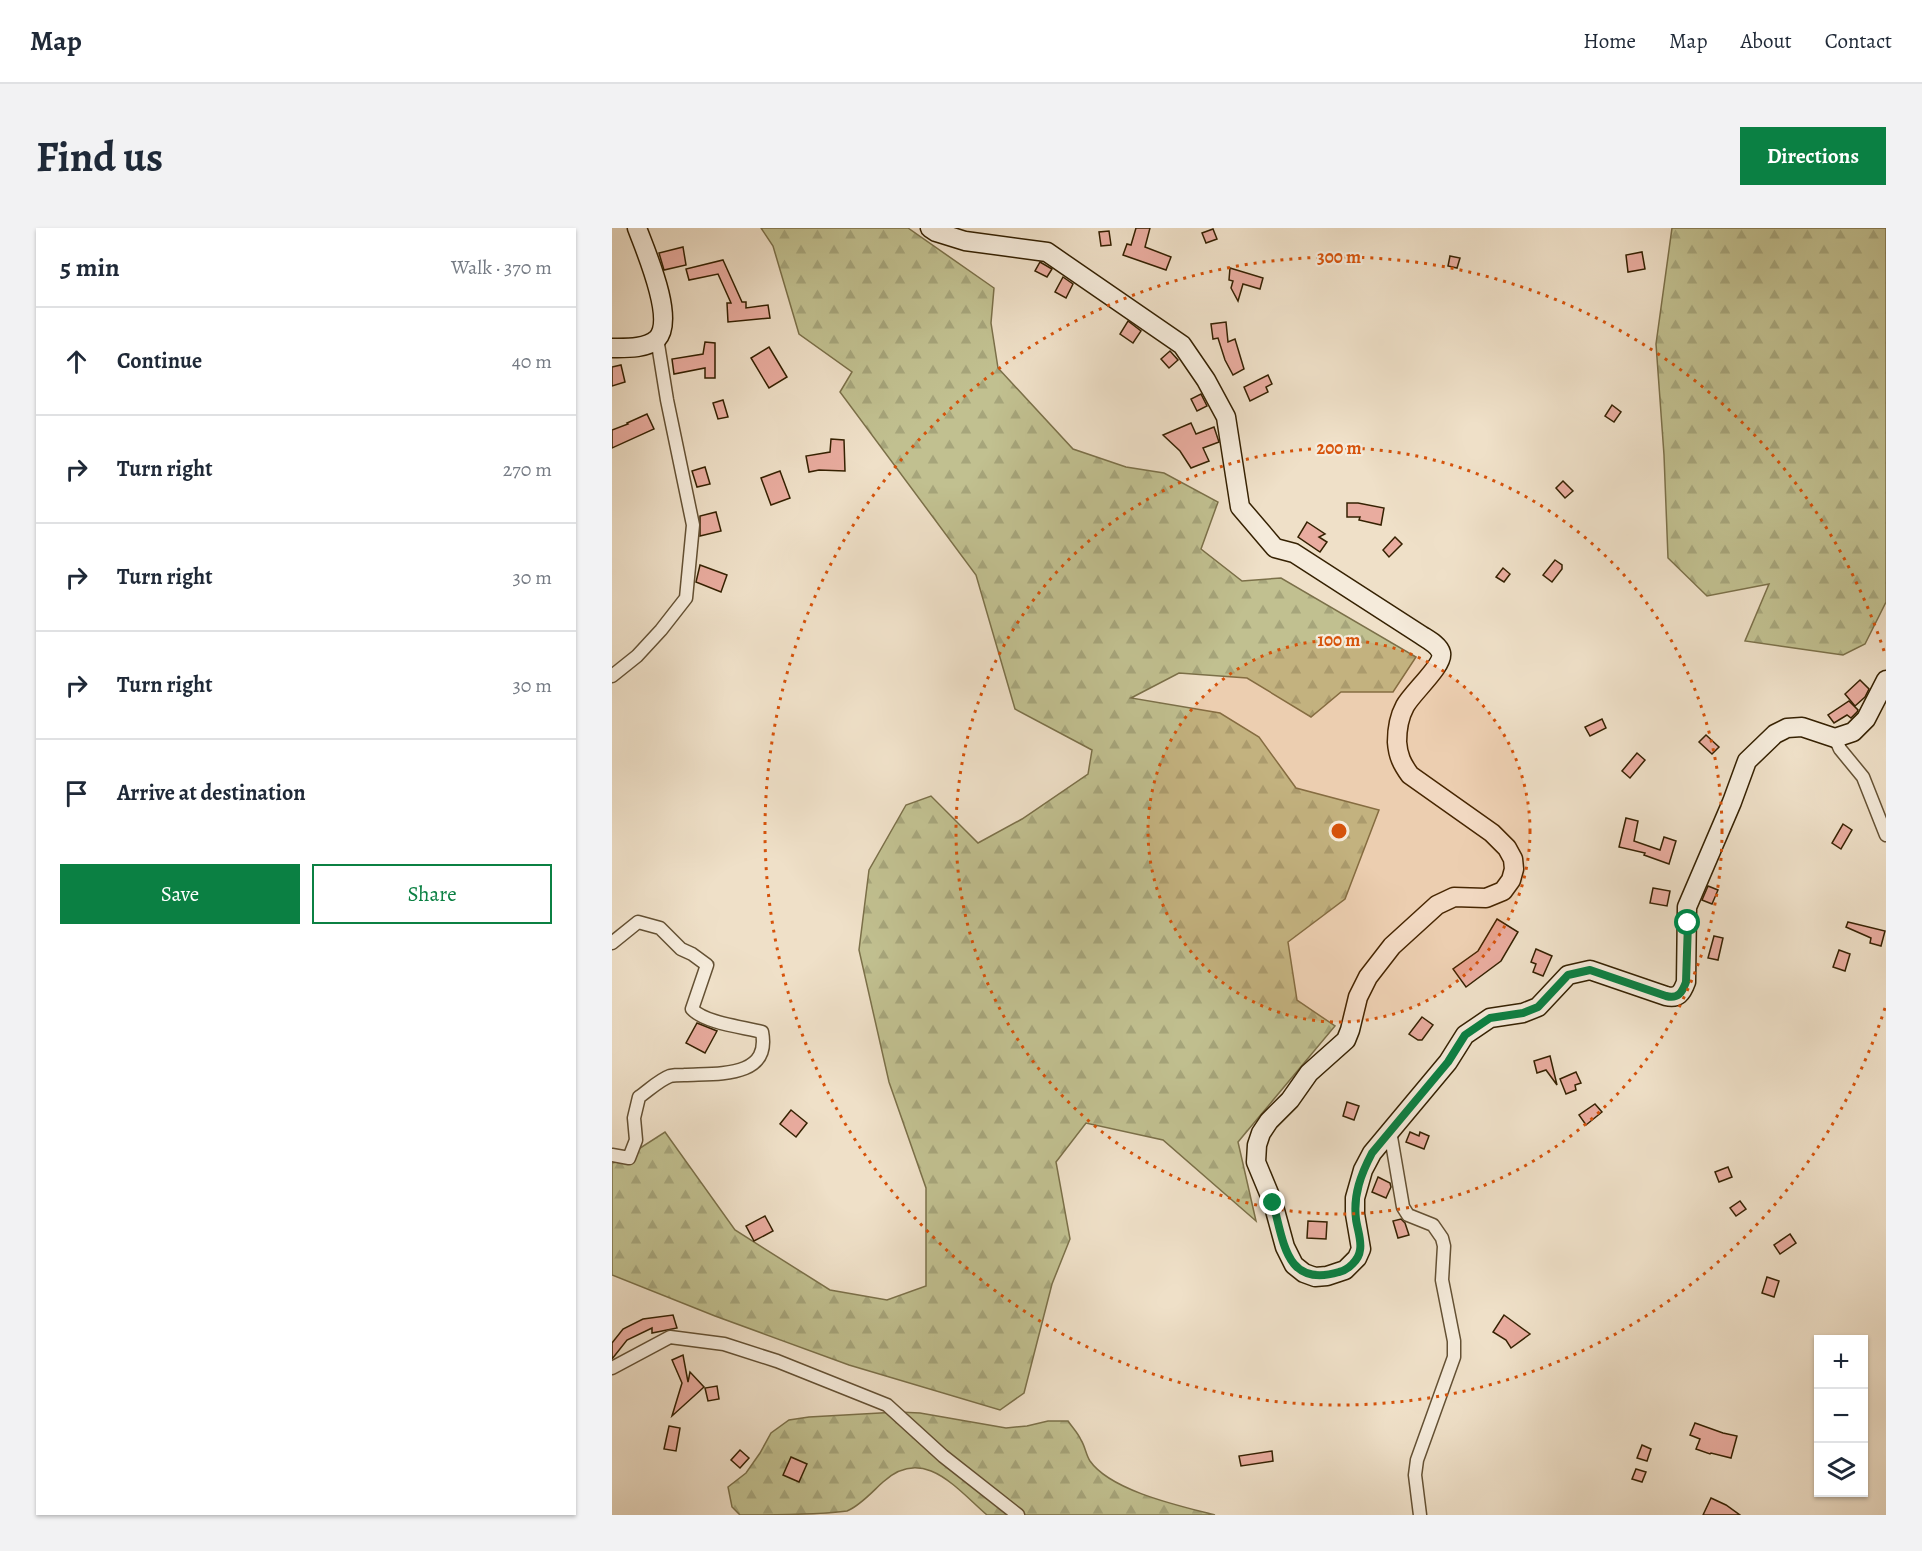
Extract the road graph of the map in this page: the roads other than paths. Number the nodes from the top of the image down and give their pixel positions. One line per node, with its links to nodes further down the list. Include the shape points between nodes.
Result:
1 (637, 228): 3 (main road, via 657,281 662,312)
2 (930, 228): 10 (main road, via 965,241 1047,252 1182,345 1226,417 1240,507 1275,548 1294,553 1440,649 1441,661 1405,707 1397,729 1398,753 1410,775 1507,848 1514,869 1503,891 1486,898 1454,897 1437,905 1392,946 1358,997 1346,1040 1309,1073 1261,1133 1256,1162 1285,1247 1293,1265 1304,1273 1327,1276 1346,1270 1357,1258 1361,1249 1355,1198 1372,1153)
3 (657, 338): 4 (main road, via 634,348); 5 (street, via 693,525 686,598 637,656)
4 (612, 348)
5 (612, 676)
6 (1886, 680): 7 (main road, via 1866,719 1853,732)
7 (1835, 738): 8 (street, via 1863,777); 10 (main road, via 1802,727 1787,728 1775,734 1747,761 1687,907 1686,982 1678,996 1666,996 1590,970 1568,975 1538,1007 1490,1018 1465,1035 1448,1062)
8 (1886, 835)
9 (612, 943): 11 (street, via 638,922 660,928 681,949 707,965 692,1009 710,1019 762,1032 765,1045 750,1067 670,1076 639,1097 634,1118 636,1140 629,1158)
10 (1390, 1131): 14 (street, via 1403,1207 1408,1215 1433,1225 1442,1238 1442,1280 1454,1341 1454,1357 1417,1460)
11 (612, 1155)
12 (612, 1368): 13 (street, via 670,1337 724,1344 777,1361 886,1405)
13 (1018, 1515)
14 (1420, 1515)

